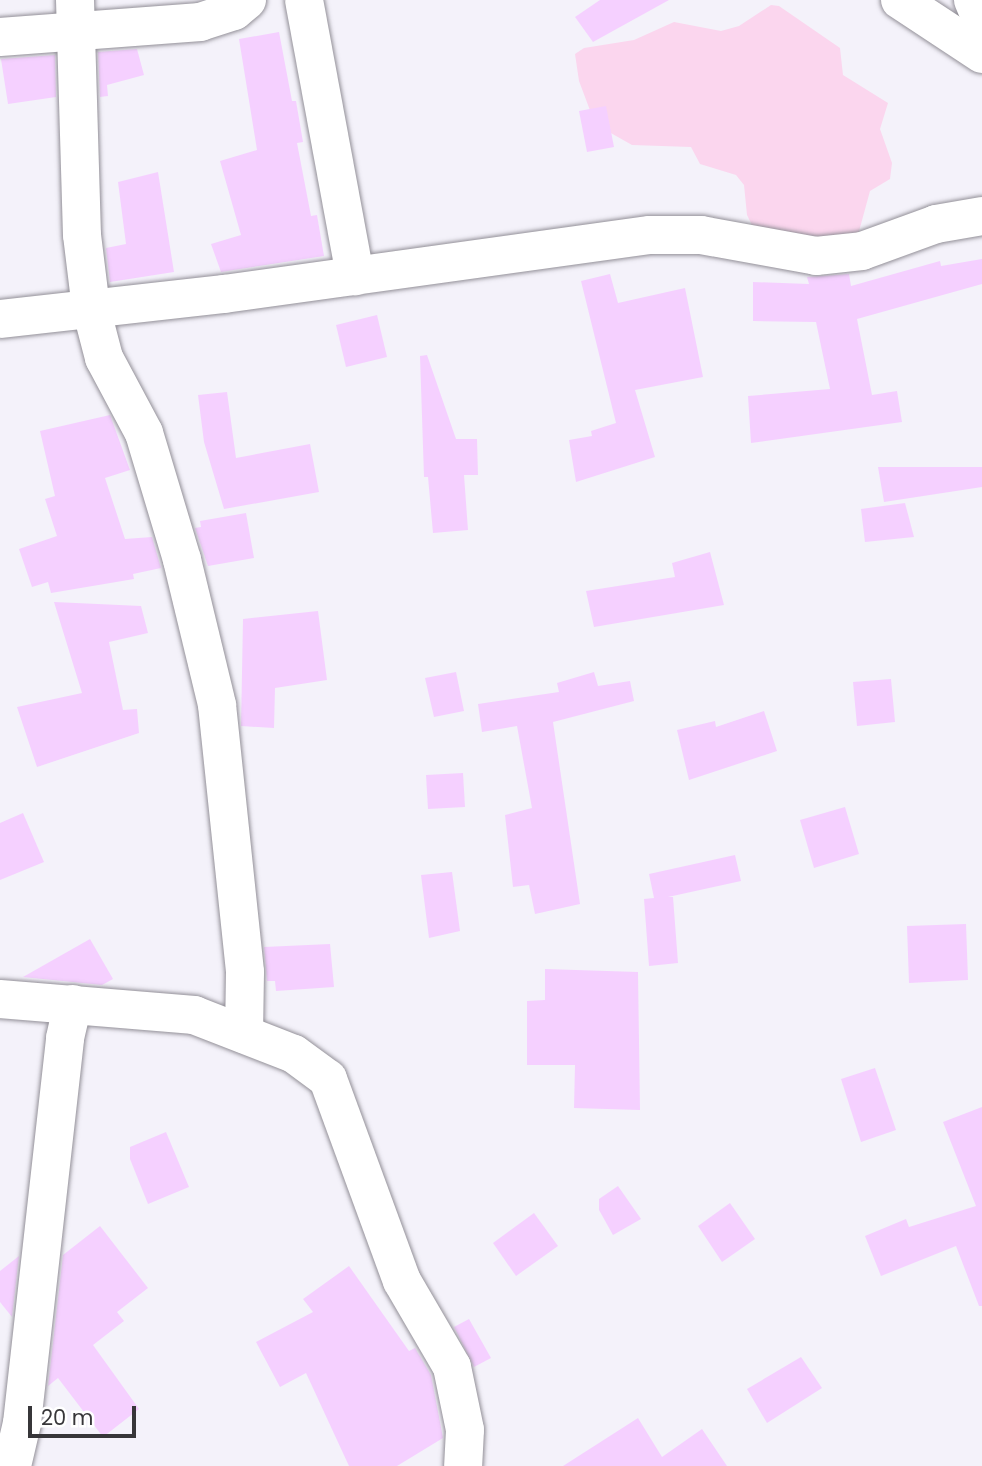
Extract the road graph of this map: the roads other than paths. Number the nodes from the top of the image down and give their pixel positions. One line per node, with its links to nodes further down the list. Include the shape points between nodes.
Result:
1 (247, 0): 5 (street, via 234,11 200,22)
2 (304, 0): 10 (street)
3 (900, 0): 8 (street)
4 (973, 0): 6 (street)
5 (75, 16): 7 (street); 11 (street, via 82,234)
6 (982, 21)
7 (0, 37)
8 (982, 54)
9 (982, 216): 10 (street, via 936,224 862,251 816,256 702,235 650,235)
10 (355, 275): 11 (street)
11 (91, 308): 12 (street); 15 (street, via 104,358 144,433 182,560 217,705 245,972)
12 (0, 319)
13 (0, 999): 14 (street)
14 (73, 1004): 15 (street, via 194,1014); 16 (street, via 22,1423)
15 (244, 1034): 17 (street, via 295,1054 328,1079 401,1280 452,1367 466,1430)
16 (12, 1466)
17 (463, 1466)

